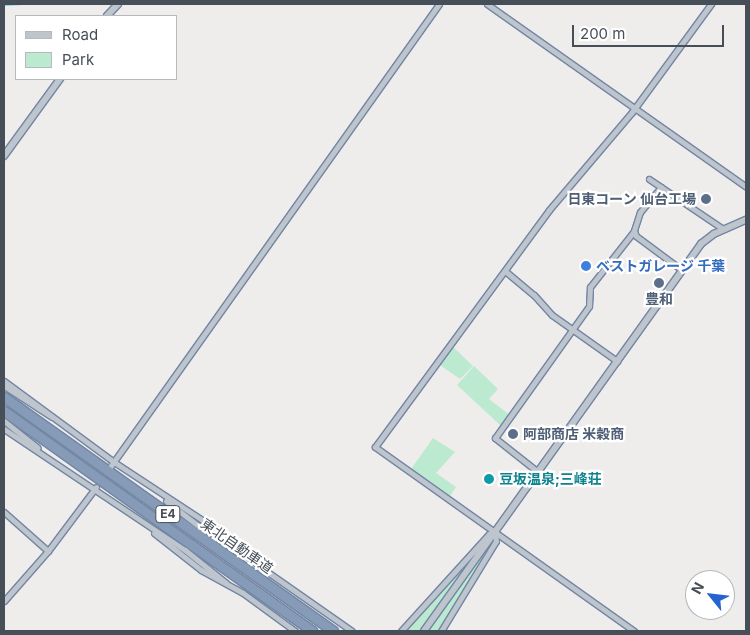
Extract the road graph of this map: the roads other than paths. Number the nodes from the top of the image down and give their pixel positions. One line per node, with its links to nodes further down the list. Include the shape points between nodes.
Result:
1 (439, 4): 26 (street)
2 (487, 4): 7 (street)
3 (711, 4): 7 (street)
4 (116, 5): 5 (street)
5 (108, 15)
6 (59, 80): 8 (street)
7 (635, 108): 11 (street); 16 (street, via 559,197)
8 (4, 156)
9 (649, 178): 10 (street)
10 (661, 187): 13 (street); 14 (street, via 640,212)
11 (746, 187)
12 (746, 220): 13 (street)
13 (724, 230): 15 (street, via 701,244)
14 (634, 231): 15 (street, via 636,236); 17 (street, via 590,287 592,302)
15 (682, 270): 18 (street)
16 (505, 271): 17 (street); 32 (street, via 432,366 376,447)
17 (573, 330): 18 (street); 27 (street, via 495,438)
18 (617, 361): 27 (street)
19 (4, 380): 23 (street)
20 (4, 386): 23 (street, via 19,400)
21 (4, 397): 39 (highway, 東北自動車道 / E4)
22 (4, 418): 25 (street); 38 (highway, 東北自動車道 / E4)
23 (57, 420): 26 (street)
24 (4, 429): 25 (street)
25 (50, 457): 28 (street)
26 (112, 465): 29 (street)
27 (538, 472): 32 (street)
28 (95, 488): 31 (street); 33 (street)
29 (156, 490): 34 (street); 34 (street, via 216,529)
30 (4, 512): 33 (street)
31 (144, 524): 35 (street, via 164,543); 35 (street, via 186,549)
32 (495, 532): 41 (street, via 488,534); 42 (street); 43 (street, via 496,541); 44 (street)
33 (48, 551): 36 (street)
34 (259, 566): 40 (street)
35 (226, 583): 37 (street)
36 (4, 601)
37 (295, 631)
38 (312, 631)
39 (333, 631)
40 (352, 631)
41 (401, 631)
42 (424, 631)
43 (441, 631)
44 (634, 631)

